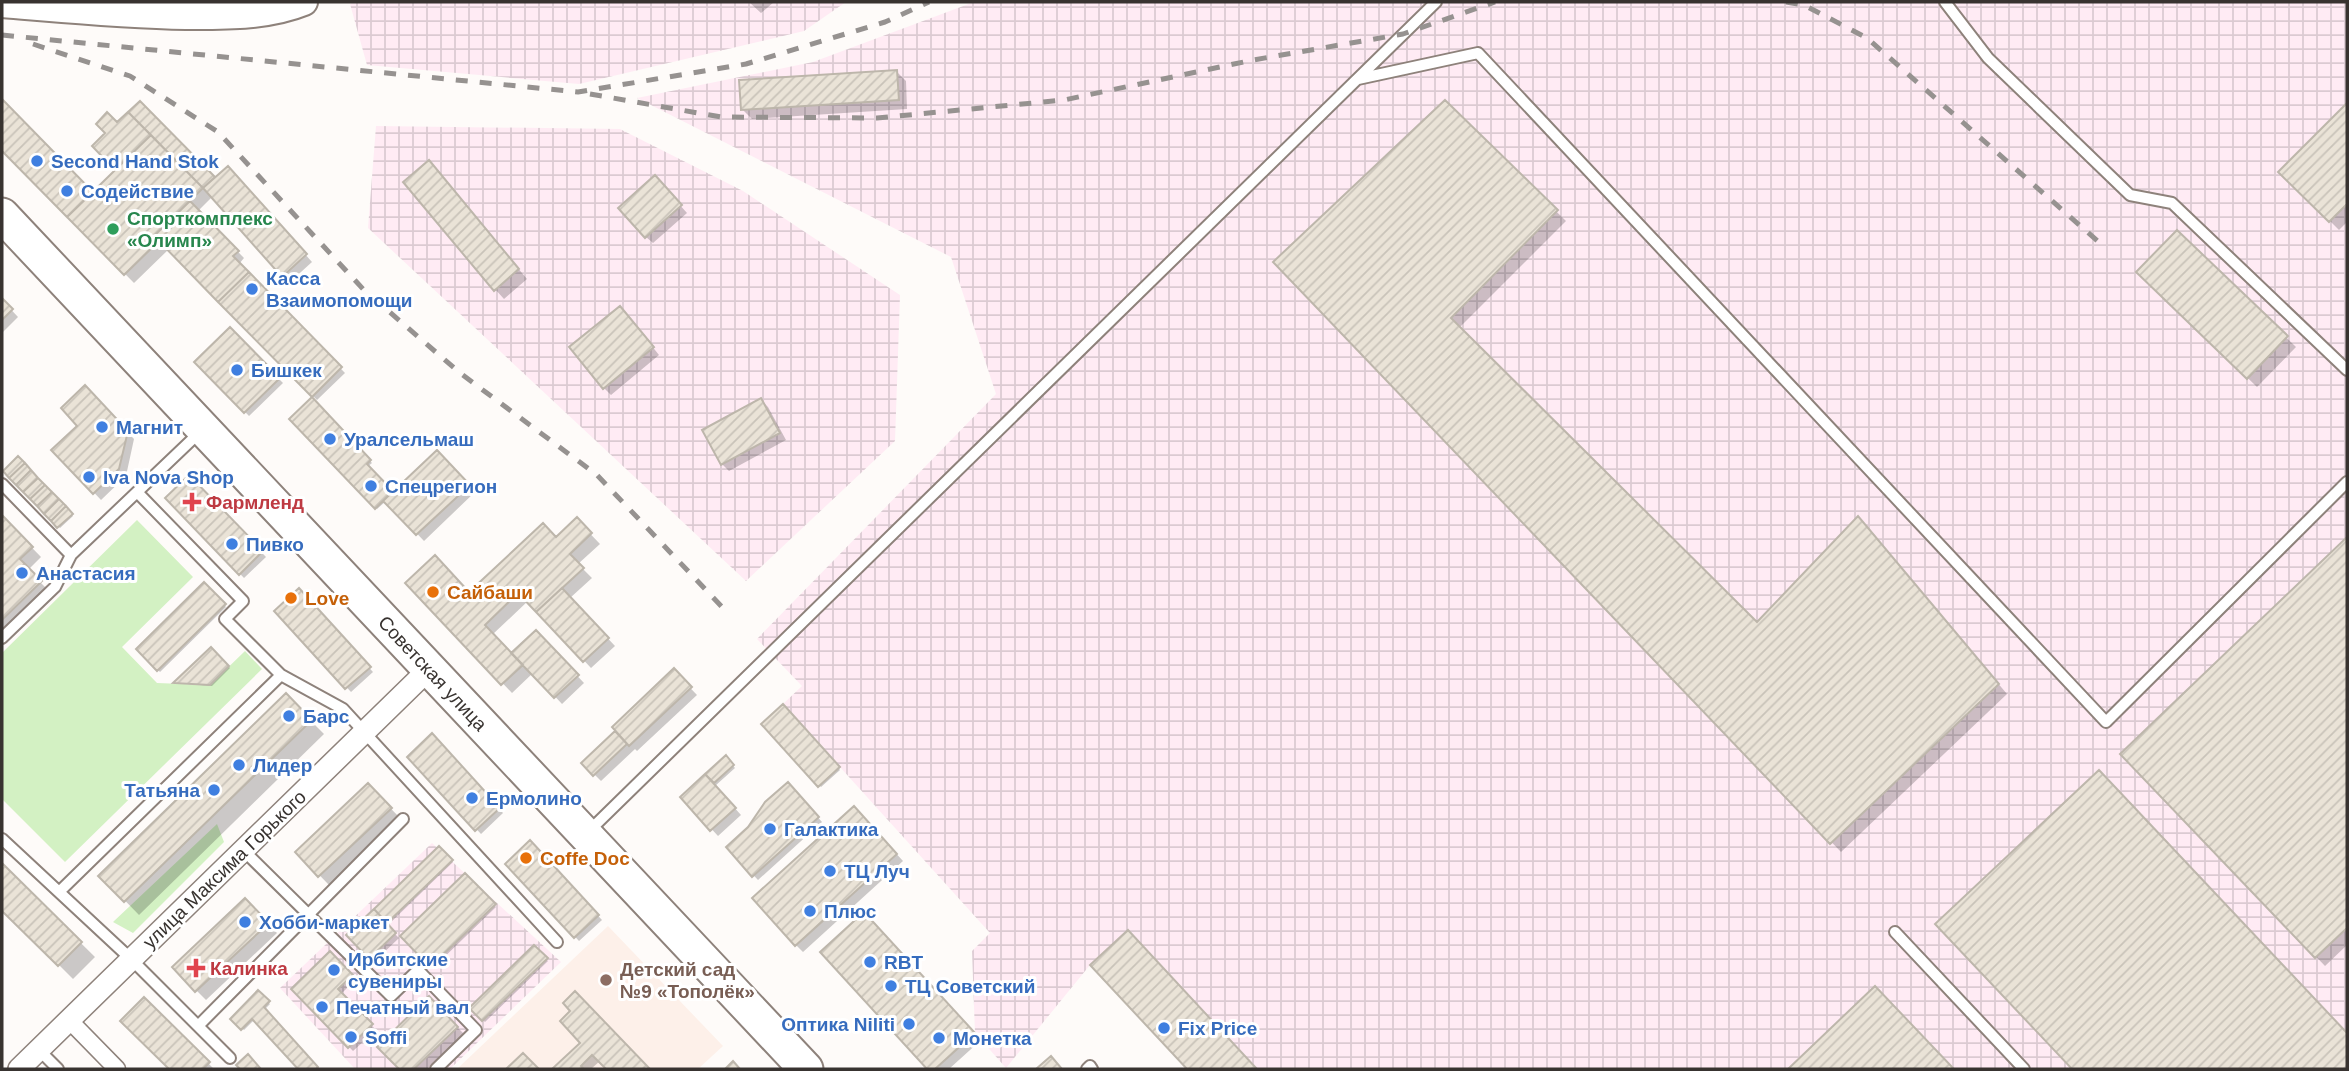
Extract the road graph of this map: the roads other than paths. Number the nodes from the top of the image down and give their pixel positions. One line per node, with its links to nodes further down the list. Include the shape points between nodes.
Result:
1 (304, 2): 6 (street, via 288,8)
2 (1436, 2): 7 (lane)
3 (1945, 2): 9 (lane, via 1988,58 2130,195 2172,204)
4 (2, 4): 5 (street)
5 (68, 5): 6 (street)
6 (149, 9)
7 (1358, 79): 11 (lane, via 1478,53 2106,722); 20 (lane)
8 (2, 215): 10 (main road, Советская улица)
9 (2347, 370)
10 (203, 429): 13 (lane); 16 (main road, Советская улица)
11 (2347, 482)
12 (2, 484): 14 (lane)
13 (137, 492): 14 (lane); 17 (lane, via 243,601 225,619)
14 (71, 555): 15 (lane, via 55,587)
15 (2, 638)
16 (429, 669): 18 (street, улица Максима Горького); 20 (main road, Советская улица)
17 (281, 675): 18 (lane, via 343,709); 23 (lane)
18 (365, 732): 22 (street, улица Максима Горького); 26 (lane)
19 (403, 819): 24 (lane)
20 (585, 835): 36 (main road, Советская улица)
21 (2, 839): 23 (lane)
22 (243, 850): 24 (lane); 27 (street, улица Максима Горького)
23 (59, 892): 27 (lane)
24 (309, 915): 29 (lane); 35 (lane, via 391,996 418,970 476,1030)
25 (1895, 932): 39 (lane)
26 (557, 942)
27 (131, 959): 28 (street, улица Максима Горького); 29 (lane)
28 (69, 1020): 30 (street, улица Максима Горького); 34 (street)
29 (198, 1026): 31 (lane)
30 (39, 1050): 32 (street, улица Максима Горького); 33 (lane)
31 (230, 1058)
32 (19, 1069)
33 (58, 1069)
34 (117, 1069)
35 (436, 1069)
36 (806, 1069)
37 (1087, 1069): 38 (lane)
38 (1093, 1069)
39 (2024, 1069)

